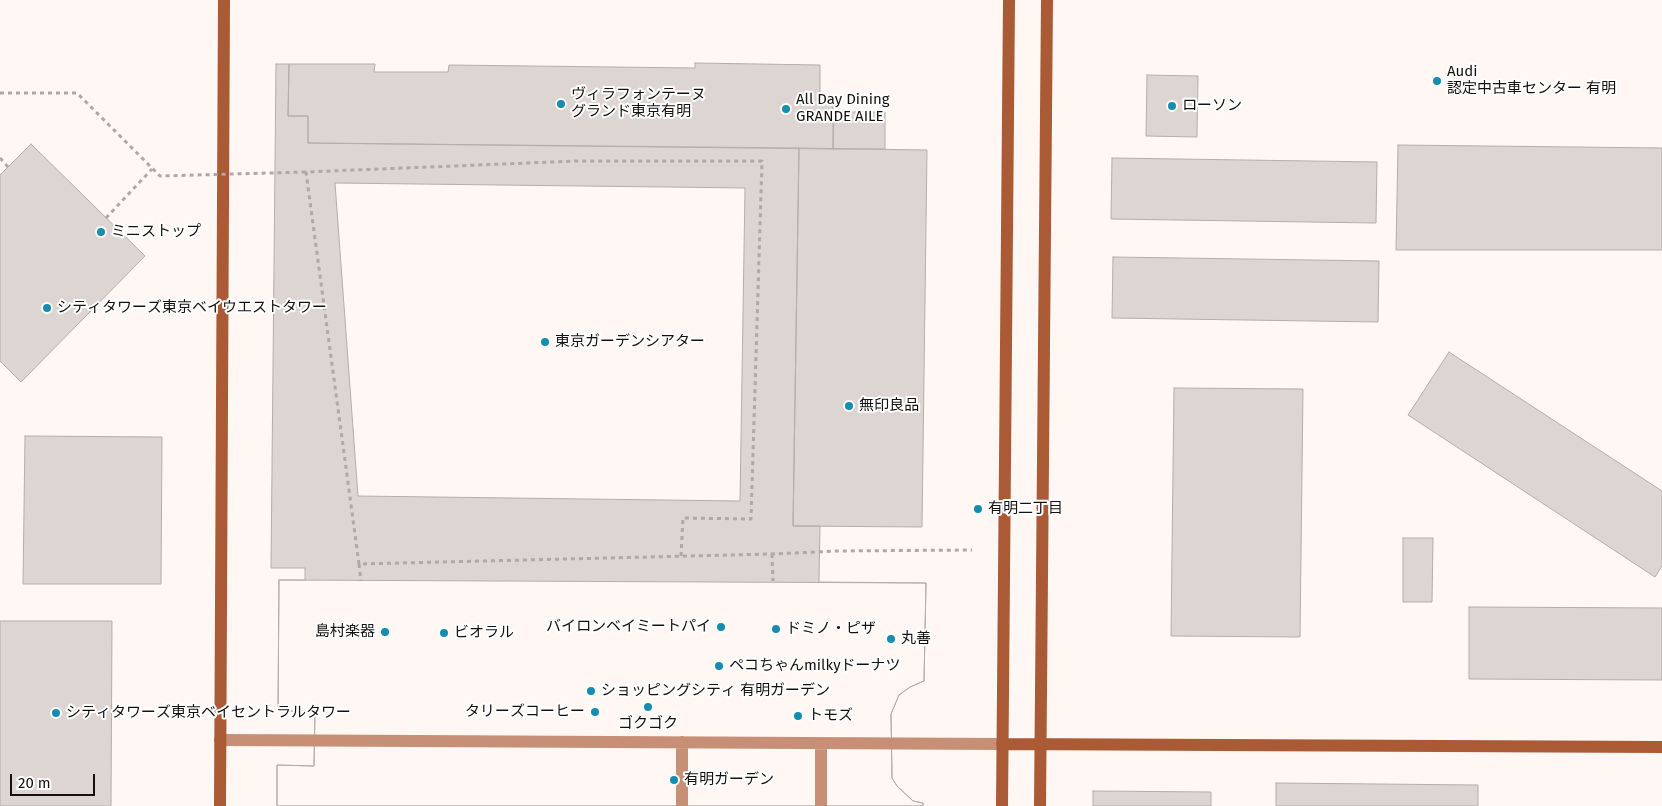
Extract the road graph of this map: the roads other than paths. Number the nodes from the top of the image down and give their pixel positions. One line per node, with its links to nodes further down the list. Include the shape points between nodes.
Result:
1 (224, 0): 4 (street)
2 (1009, 0): 7 (street)
3 (1047, 0): 8 (street)
4 (220, 740): 5 (lane); 10 (street)
5 (682, 742): 6 (lane); 11 (lane)
6 (821, 744): 7 (lane); 12 (lane)
7 (1002, 744): 8 (street); 13 (street)
8 (1041, 745): 9 (street); 14 (street)
9 (1662, 747)
10 (220, 806)
11 (682, 806)
12 (821, 806)
13 (1002, 806)
14 (1040, 806)

